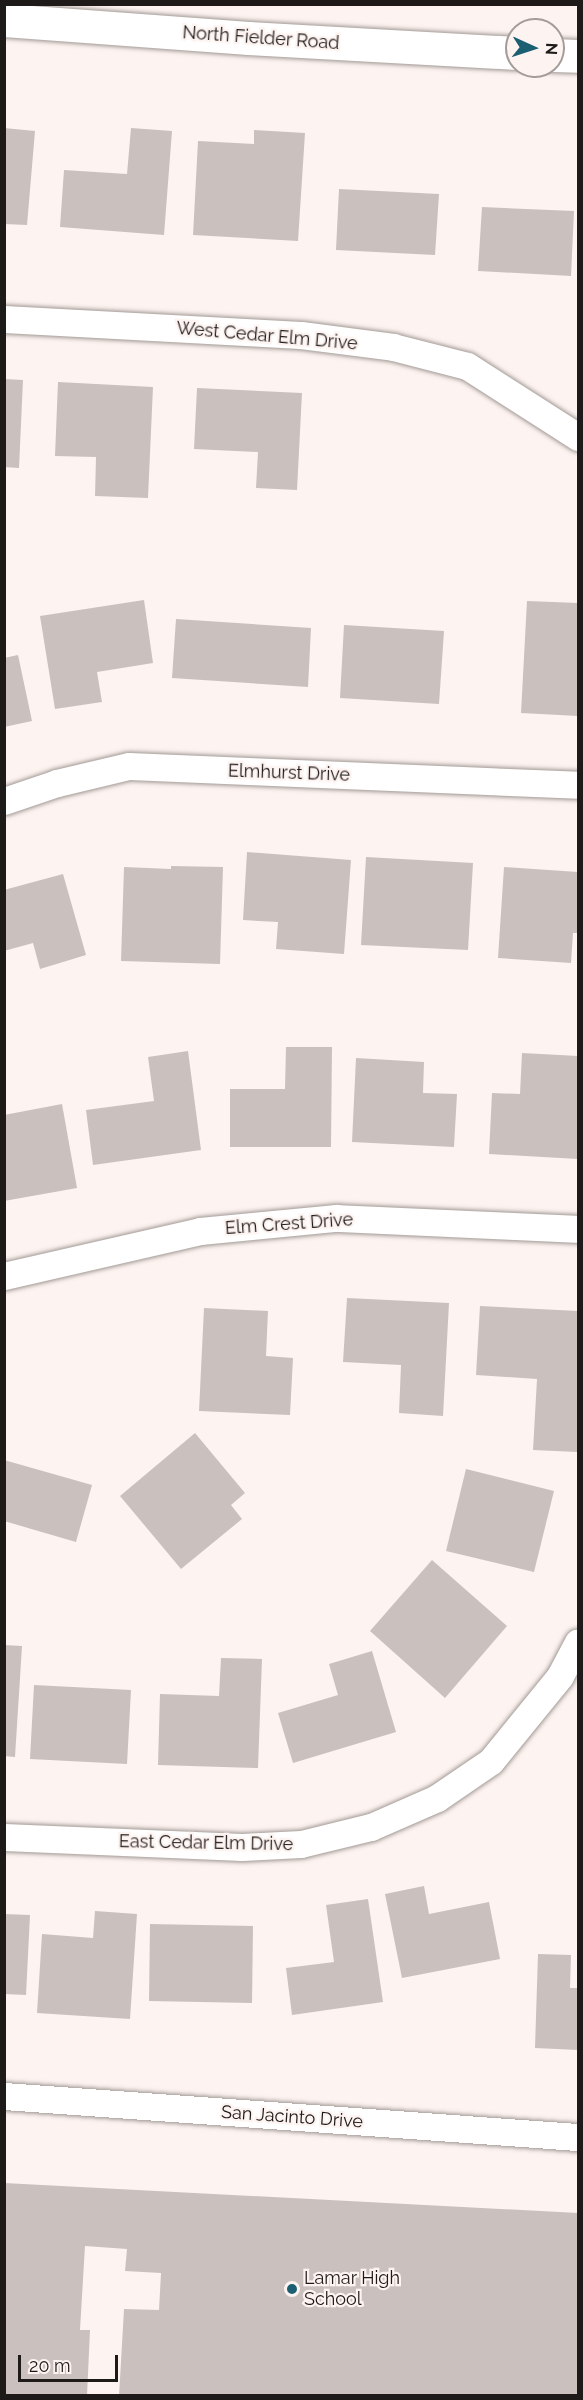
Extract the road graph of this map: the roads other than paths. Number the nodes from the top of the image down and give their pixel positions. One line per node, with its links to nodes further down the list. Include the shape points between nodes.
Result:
1 (4, 20): 2 (main road, North Fielder Road)
2 (505, 52)
3 (4, 319): 4 (street, West Cedar Elm Drive, via 301,335 393,347 467,366)
4 (579, 437)
5 (579, 785): 6 (street, Elmhurst Drive, via 129,766 57,783)
6 (4, 801)
7 (579, 1229): 8 (street, Elm Crest Drive, via 336,1218 200,1231)
8 (4, 1276)
9 (579, 1642): 10 (street, East Cedar Elm Drive, via 560,1676 491,1761 437,1798 371,1827 301,1844 242,1846)
10 (4, 1837)
11 (4, 2096): 12 (street, San Jacinto Drive)
12 (579, 2137)

